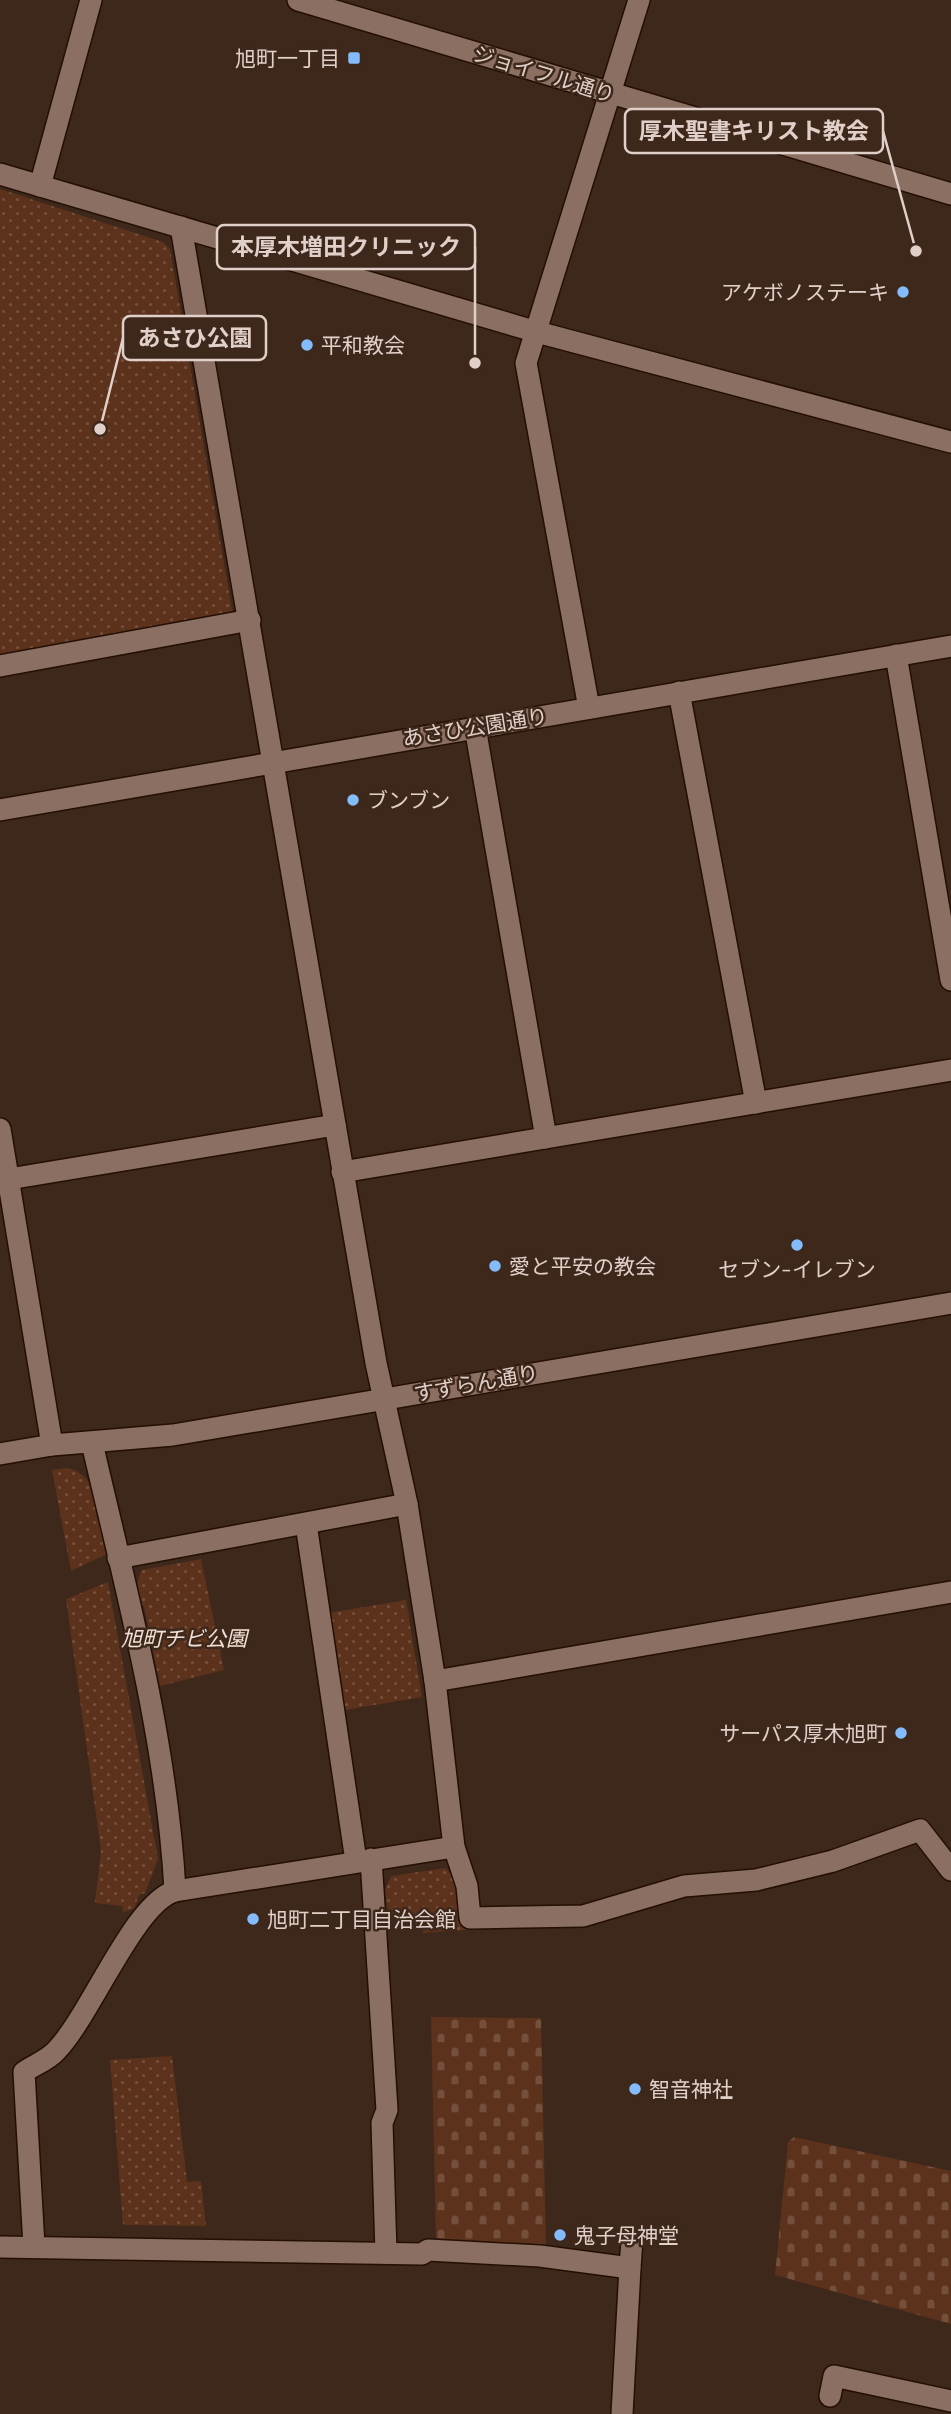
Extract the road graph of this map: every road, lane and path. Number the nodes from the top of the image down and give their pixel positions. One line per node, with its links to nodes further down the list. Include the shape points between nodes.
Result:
1 (91, 0): 6 (street)
2 (298, 0): 4 (street, ジョイフル通り)
3 (639, 0): 4 (street)
4 (611, 94): 7 (street, ジョイフル通り); 9 (street)
5 (0, 174): 6 (street)
6 (40, 186): 8 (street)
7 (951, 194)
8 (181, 227): 9 (street); 11 (street)
9 (537, 332): 10 (street); 16 (street, via 526,363)
10 (951, 442)
11 (250, 620): 14 (street); 18 (street)
12 (951, 646): 13 (street, あさひ公園通り)
13 (896, 655): 15 (street, あさひ公園通り); 20 (street)
14 (0, 666)
15 (679, 692): 16 (street, あさひ公園通り); 22 (street)
16 (589, 709): 17 (street, あさひ公園通り)
17 (475, 727): 18 (street, あさひ公園通り); 25 (street)
18 (274, 761): 19 (street, あさひ公園通り); 23 (street)
19 (0, 810)
20 (951, 980)
21 (951, 1070): 22 (street)
22 (756, 1103): 25 (street)
23 (335, 1125): 26 (street); 27 (street)
24 (0, 1129): 27 (street)
25 (546, 1138): 26 (street)
26 (342, 1172): 30 (street)
27 (9, 1179): 28 (street)
28 (8, 1212): 32 (street)
29 (951, 1303): 30 (street, すずらん通り)
30 (382, 1399): 31 (street, すずらん通り, via 173,1435); 34 (street)
31 (92, 1443): 32 (street, すずらん通り); 36 (street)
32 (52, 1446): 33 (street, すずらん通り)
33 (0, 1454)
34 (407, 1504): 35 (street); 38 (street)
35 (306, 1524): 36 (street); 40 (street)
36 (118, 1558): 42 (street, via 148,1692)
37 (951, 1592): 38 (street)
38 (435, 1681): 39 (street)
39 (454, 1847): 40 (street); 41 (street, via 467,1886 470,1918 583,1916 684,1886 756,1880 833,1861 920,1830)
40 (363, 1860): 42 (street); 46 (street, via 387,2110 382,2123)
41 (951, 1870)
42 (175, 1891): 44 (street, via 162,1895 139,1921 88,2009 55,2053 24,2072)
43 (632, 2240): 47 (street)
44 (34, 2246): 45 (street); 46 (street)
45 (0, 2247)
46 (386, 2253): 47 (street, via 422,2255 428,2250 540,2256)
47 (630, 2267): 50 (street)
48 (834, 2375): 49 (street)
49 (951, 2401)
50 (622, 2414)

